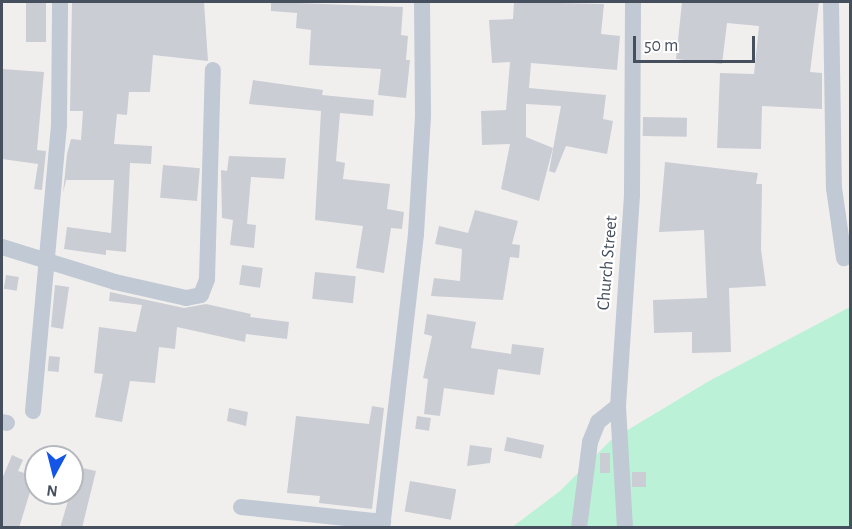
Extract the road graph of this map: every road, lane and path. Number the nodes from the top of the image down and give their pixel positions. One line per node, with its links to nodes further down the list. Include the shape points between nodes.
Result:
1 (60, 2): 7 (street, via 59,124)
2 (422, 2): 12 (street, via 423,115 416,234)
3 (633, 2): 9 (street, Church Street, via 633,195)
4 (831, 2): 8 (street, via 834,188)
5 (213, 70): 7 (street, via 207,279 201,295 186,298 116,282)
6 (2, 247): 7 (street)
7 (47, 258): 10 (street)
8 (844, 258)
9 (618, 406): 13 (street, via 598,422 590,442); 14 (street, Church Street)
10 (33, 411)
11 (241, 507): 12 (street)
12 (383, 525)
13 (579, 528)
14 (625, 528)

